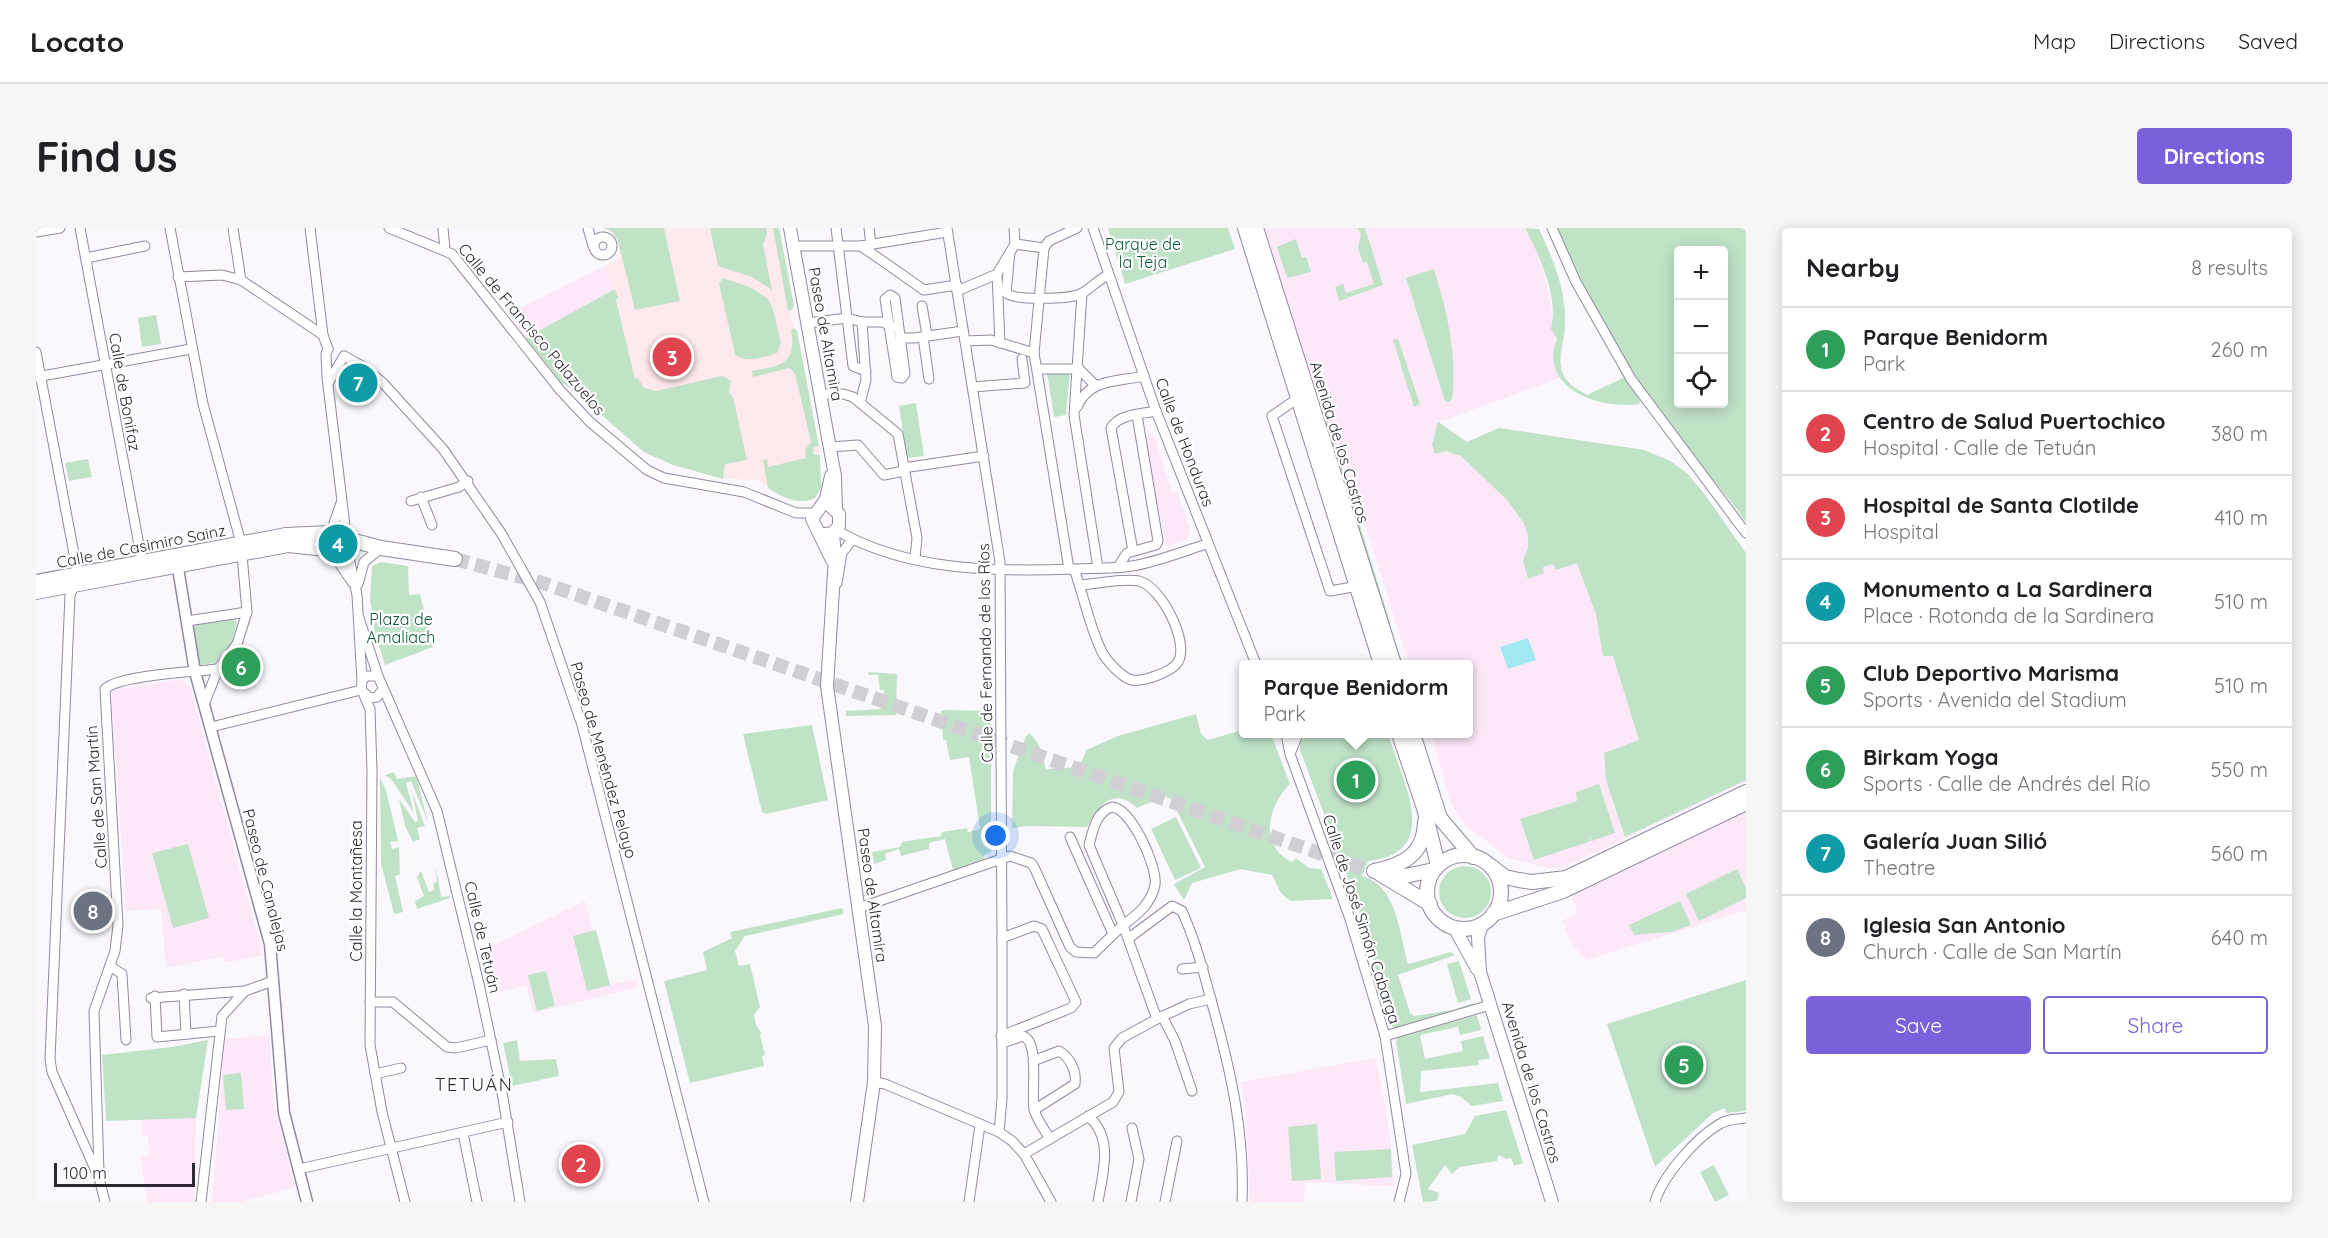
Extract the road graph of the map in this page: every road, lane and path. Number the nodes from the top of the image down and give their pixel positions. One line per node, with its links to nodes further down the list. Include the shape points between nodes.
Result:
1 (60, 228): 20 (street)
2 (80, 228): 31 (street, Calle de Bonifaz)
3 (170, 228): 36 (street)
4 (232, 228): 32 (street)
5 (310, 228): 48 (street)
6 (389, 228): 30 (street, Calle de Francisco Palazuelos)
7 (443, 228): 30 (street)
8 (790, 228): 25 (main road, Paseo de Altamira)
9 (836, 228): 27 (street)
10 (869, 228): 26 (street)
11 (900, 228): 22 (street)
12 (1014, 228): 28 (street)
13 (1077, 228): 29 (street, via 1048,242)
14 (1093, 228): 35 (street, Calle de Honduras)
15 (1245, 228): 70 (main road, Avenida de los Castros)
16 (1256, 228): 115 (main road, Avenida de los Castros)
17 (1552, 228): 87 (street, via 1575,282 1623,367)
18 (588, 229): 21 (street); 24 (street)
19 (947, 230): 22 (street); 38 (street, Calle de Fernando de los Ríos)
20 (36, 232)
21 (600, 237): 24 (street); 24 (street, via 611,241 609,253 600,256)
22 (901, 240): 26 (street)
23 (145, 246): 31 (street)
24 (593, 246)
25 (794, 246): 27 (street); 44 (main road, Paseo de Altamira)
26 (866, 246): 27 (street); 38 (street, via 924,290)
27 (838, 247): 42 (street)
28 (1013, 248): 29 (street); 33 (street); 40 (street, via 1008,295)
29 (1044, 248): 40 (street)
30 (445, 250): 82 (street, Calle de Francisco Palazuelos, via 457,259 574,406 647,470 664,478 744,492 796,513)
31 (86, 258): 59 (street, Calle de Bonifaz)
32 (238, 259): 34 (street); 37 (street)
33 (997, 274): 38 (street); 51 (street)
34 (222, 275): 36 (street); 37 (street)
35 (1108, 275): 39 (street); 63 (street, Calle de Honduras)
36 (178, 277): 52 (street)
37 (241, 280): 48 (street)
38 (957, 288): 46 (street, Calle de Fernando de los Ríos)
39 (1082, 293): 40 (street); 61 (street)
40 (1040, 299): 55 (street)
41 (922, 306): 49 (street)
42 (847, 318): 43 (street); 44 (street); 62 (street, via 853,366)
43 (862, 322): 45 (street); 62 (street)
44 (808, 323): 69 (main road, Paseo de Altamira)
45 (888, 325): 47 (street); 47 (street, via 885,299 890,295 895,298); 47 (street, via 898,379 905,374)
46 (963, 331): 49 (street); 50 (street, Calle de Fernando de los Ríos)
47 (900, 334): 49 (street)
48 (323, 335): 53 (street)
49 (925, 336): 65 (street)
50 (965, 341): 51 (street); 68 (street, Calle de Fernando de los Ríos)
51 (999, 343): 55 (street)
52 (191, 349): 59 (street); 93 (street)
53 (328, 349): 56 (street, via 336,346); 58 (street)
54 (36, 352): 64 (street)
55 (1034, 353): 60 (street)
56 (341, 359): 58 (street); 66 (street); 79 (street, Paseo de Menéndez Pelayo, via 364,367 383,383 428,429)
57 (1022, 359): 68 (street, via 1025,383)
58 (328, 360): 66 (street)
59 (104, 363): 64 (street); 96 (street, Calle de Bonifaz)
60 (1037, 369): 61 (street); 100 (street)
61 (1079, 369): 67 (street); 73 (street)
62 (866, 371): 71 (street)
63 (1144, 376): 67 (street); 72 (street, Calle de Honduras)
64 (38, 377): 103 (street)
65 (929, 379)
66 (328, 384): 89 (street, via 341,503)
67 (1094, 384): 73 (street)
68 (973, 387): 76 (street, Calle de Fernando de los Ríos)
69 (820, 394): 71 (street, via 843,394); 75 (main road, Paseo de Altamira)
70 (1299, 398): 106 (main road, Avenida de los Castros); 106 (street, Avenida de los Castros, via 1272,416 1330,591)
71 (860, 403): 78 (street, via 898,434)
72 (1156, 411): 74 (street); 90 (street, Calle de Honduras)
73 (1074, 415): 99 (street)
74 (1137, 415): 92 (street, via 1114,423 1111,428); 92 (street, via 1158,541)
75 (830, 447): 77 (main road, Paseo de Altamira); 78 (street, via 858,445 884,475)
76 (984, 456): 78 (street); 101 (street, Calle de Fernando de los Ríos)
77 (832, 465): 82 (main road, Paseo de Altamira, via 826,499); 83 (main road, Paseo de Altamira)
78 (903, 470): 95 (street, via 908,479 917,538)
79 (468, 481): 80 (street); 191 (street, Paseo de Menéndez Pelayo, via 540,602 571,691)
80 (421, 497): 81 (street); 84 (street)
81 (411, 501)
82 (816, 511): 83 (main road, via 828,506); 85 (main road, via 812,519)
83 (837, 511): 86 (main road, via 840,520)
84 (432, 525)
85 (816, 530): 86 (main road, via 821,534); 102 (main road, Paseo de Altamira, via 828,549)
86 (834, 532): 88 (street); 102 (main road, Paseo de Altamira)
87 (1746, 533)
88 (852, 540): 95 (street); 108 (street, Paseo de Altamira, via 842,553)
89 (340, 544): 91 (main road); 93 (main road, Calle de Casimiro Sainz, via 288,545); 93 (main road, via 312,532); 109 (street)
90 (1207, 544): 97 (street); 113 (street, Calle de Honduras)
91 (381, 548): 94 (main road); 109 (street, via 361,568)
92 (1133, 551): 97 (street, via 1127,553)
93 (241, 554): 96 (main road, Calle de Casimiro Sainz); 98 (main road, Calle de Casimiro Sainz); 110 (street)
94 (455, 558)
95 (915, 558): 101 (street)
96 (142, 561): 103 (main road, Calle de Casimiro Sainz)
97 (1118, 567): 99 (street)
98 (178, 568): 103 (main road, Calle de Casimiro Sainz); 112 (street, Paseo de Canalejas)
99 (1098, 568): 100 (street)
100 (1072, 569): 101 (street); 105 (street)
101 (1001, 571): 133 (street, Calle de Fernando de los Ríos)
102 (834, 573): 108 (main road, Paseo de Altamira)
103 (75, 580): 104 (main road, Calle de Casimiro Sainz); 107 (main road, Calle de Casimiro Sainz); 175 (street, via 50,1059 52,1072)
104 (36, 582)
105 (1080, 585): 105 (street, via 1103,654 1124,675 1132,680 1173,668 1181,650 1171,613 1146,585 1133,581)
106 (1358, 586): 114 (main road, Avenida de los Castros)
107 (36, 592)
108 (832, 594): 139 (main road, Paseo de Altamira, via 828,693)
109 (357, 595): 111 (street)
110 (247, 612): 112 (street); 116 (street, via 237,644)
111 (359, 618): 118 (street); 119 (street)
112 (187, 621): 117 (street, Paseo de Canalejas)
113 (1254, 660)
114 (1380, 660)
115 (1393, 660)
116 (218, 669): 117 (street); 121 (street)
117 (195, 672): 121 (street, Paseo de Canalejas); 147 (street, Calle de San Martín, via 111,683 105,689 118,925)
118 (378, 676): 119 (street, via 366,676); 120 (street, Calle de Tetuán)
119 (362, 689): 120 (street); 122 (street, Calle la Montañesa); 123 (street)
120 (380, 693): 122 (street); 162 (street, Calle de Tetuán, via 437,811)
121 (205, 702): 123 (street, Paseo de Canalejas)
122 (370, 709): 155 (street, Calle la Montañesa)
123 (211, 727): 151 (street, Paseo de Canalejas, via 270,944)
124 (1287, 738): 128 (street, Calle de José Simón Cabarga)
125 (1296, 738): 128 (street)
126 (1400, 738): 131 (main road)
127 (1414, 738): 134 (main road, via 1440,818)
128 (1290, 754): 160 (street, Calle de José Simón Cabarga, via 1349,916)
129 (1746, 792): 135 (main road, via 1566,878 1519,880 1505,877)
130 (1746, 803): 140 (main road, via 1563,891)
131 (1425, 814): 136 (main road); 137 (main road, via 1425,835 1417,852 1394,867)
132 (1070, 837): 144 (street)
133 (1001, 857): 139 (street); 144 (street, via 1021,859 1034,867 1070,947 1076,952 1094,953); 145 (street, Calle de Fernando de los Ríos)
134 (1473, 857): 135 (main road); 136 (main road, via 1458,856)
135 (1491, 866): 140 (main road, via 1502,891)
136 (1436, 868): 137 (main road, via 1405,876); 138 (main road, via 1428,886)
137 (1369, 870): 138 (main road)
138 (1430, 904): 143 (main road, via 1442,921)
139 (859, 909): 167 (main road, Paseo de Altamira, via 875,1026)
140 (1493, 914): 141 (main road)
141 (1482, 925): 143 (main road); 150 (main road, Avenida de los Castros, via 1478,937)
142 (1123, 926): 142 (street, via 1089,845 1099,816 1112,807 1128,815 1155,873 1146,905); 144 (street); 146 (street)
143 (1454, 927): 150 (main road, Avenida de los Castros)
144 (1113, 934)
145 (1002, 938): 163 (street, Calle de Fernando de los Ríos); 163 (street, via 1034,926 1042,929 1076,1002 1071,1008)
146 (1129, 938): 148 (street, via 1172,906 1182,911); 157 (street)
147 (110, 966): 161 (street, via 122,974 127,999); 173 (street, Calle de San Martín, via 94,1011)
148 (1203, 967): 149 (street); 154 (street)
149 (1182, 969)
150 (1480, 972): 156 (main road, Avenida de los Castros)
151 (273, 981): 152 (street); 183 (street, Paseo de Canalejas, via 285,1113)
152 (245, 991): 153 (street); 158 (street, via 226,1008)
153 (184, 994): 159 (street); 159 (street, via 153,997 157,1036)
154 (1211, 999): 157 (street); 198 (street, via 1240,1121)
155 (370, 1002): 162 (street, via 393,1002 447,1047); 166 (street, Calle la Montañesa)
156 (1490, 1005): 160 (street); 200 (main road, Avenida de los Castros)
157 (1160, 1017): 168 (street, via 1175,1041); 170 (street, via 1118,1042 1112,1053 1118,1097)
158 (219, 1031): 159 (street); 186 (street)
159 (186, 1034)
160 (1385, 1035): 199 (street, Calle de José Simón Cabarga, via 1406,1174)
161 (126, 1040)
162 (491, 1040): 172 (street, Calle de Tetuán)
163 (1001, 1040): 164 (street, via 1027,1037); 177 (street, Calle de Fernando de los Ríos)
164 (1033, 1061): 169 (street); 169 (street, via 1059,1051 1067,1057 1076,1080)
165 (401, 1068): 166 (street)
166 (375, 1074): 181 (street, Calle la Montañesa)
167 (874, 1082): 174 (street); 192 (main road, Paseo de Altamira)
168 (1192, 1091)
169 (1034, 1110): 179 (street)
170 (1088, 1116): 179 (street); 195 (street, via 1100,1128 1106,1158)
171 (1746, 1118): 201 (street, via 1717,1125 1672,1168)
172 (508, 1122): 178 (street); 190 (street, Calle de Tetuán)
173 (98, 1123): 175 (street); 184 (street, Calle de San Martín)
174 (980, 1125): 177 (street); 193 (street)
175 (78, 1127): 184 (street)
176 (1132, 1128): 196 (street, via 1139,1159)
177 (999, 1132): 182 (street)
178 (463, 1133): 181 (street); 189 (street)
179 (1050, 1139): 182 (street)
180 (1177, 1141): 197 (street)
181 (391, 1148): 183 (street); 188 (street, Calle la Montañesa)
182 (1024, 1154): 194 (street)
183 (299, 1169): 187 (street, Paseo de Canalejas)
184 (99, 1178): 185 (street)
185 (105, 1202)
186 (201, 1202)
187 (307, 1202)
188 (405, 1202)
189 (477, 1202)
190 (520, 1202)
191 (704, 1202)
192 (857, 1202)
193 (969, 1202)
194 (1051, 1202)
195 (1098, 1202)
196 (1131, 1202)
197 (1165, 1202)
198 (1242, 1202)
199 (1399, 1202)
200 (1552, 1202)
201 (1655, 1202)

